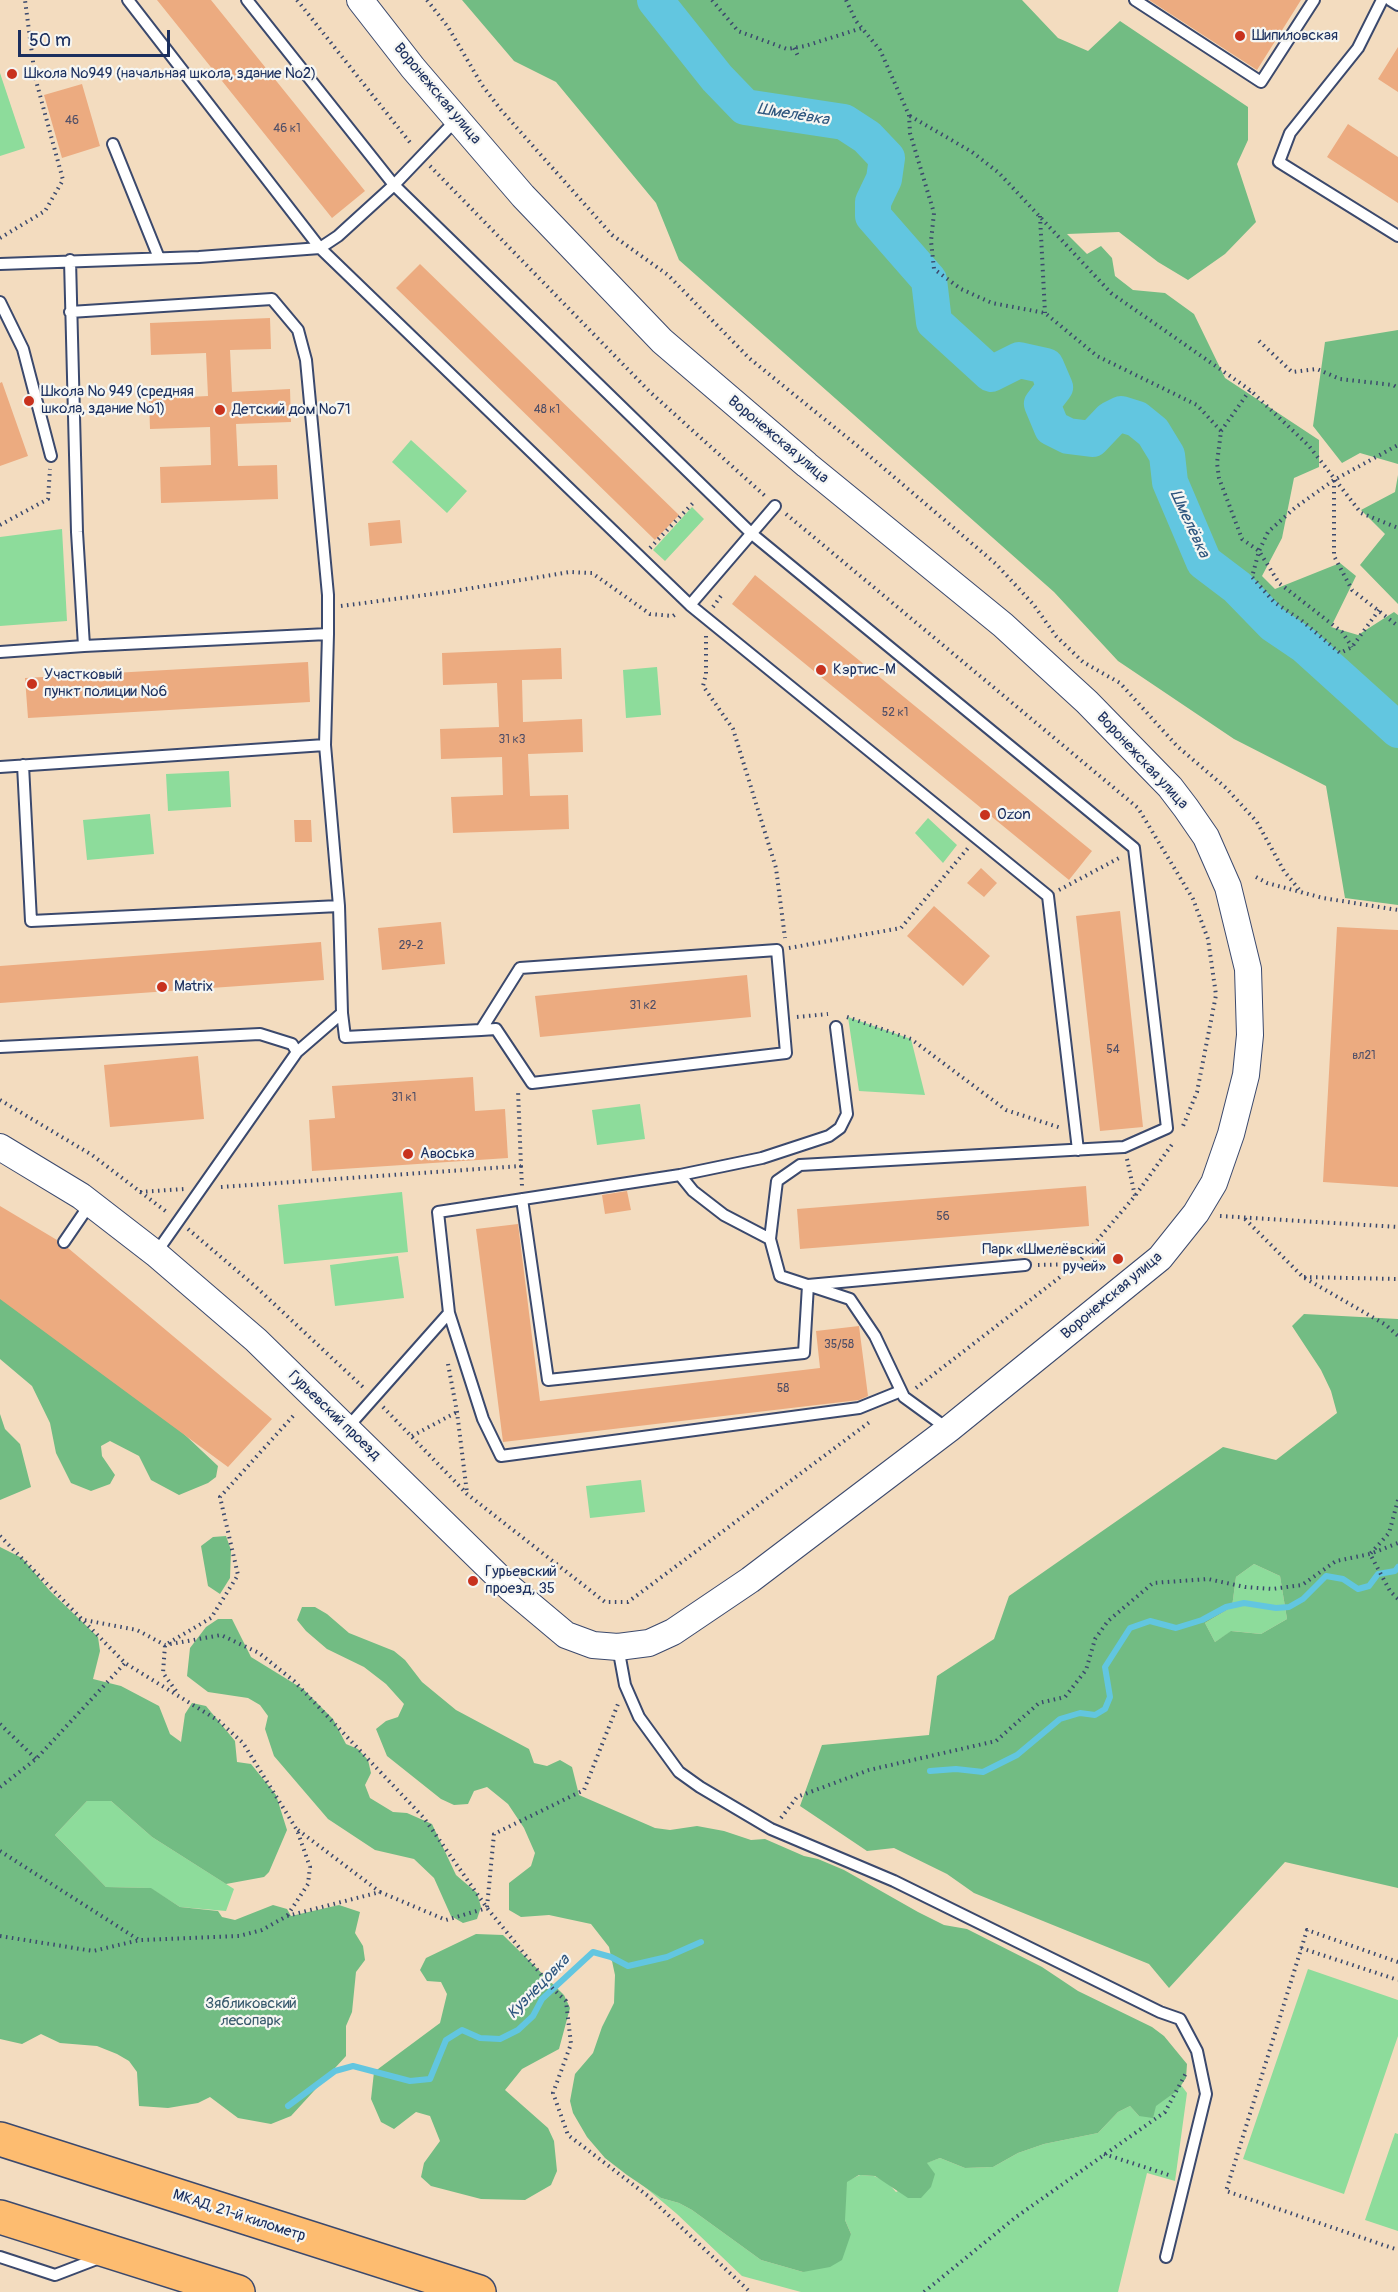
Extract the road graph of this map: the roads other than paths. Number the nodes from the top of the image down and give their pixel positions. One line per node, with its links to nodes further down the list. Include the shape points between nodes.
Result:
1 (128, 0): 13 (lane)
2 (247, 0): 11 (lane)
3 (360, 0): 9 (street, Воронежская улица)
4 (1135, 0): 5 (lane, via 1261,82)
5 (1314, 0)
6 (1382, 0): 12 (lane, via 1358,48 1290,133 1279,162)
7 (1390, 0): 8 (lane)
8 (1398, 5)
9 (457, 119): 11 (lane); 48 (street, Воронежская улица, via 523,195 662,341 1003,625 1087,702 1170,787 1206,837 1228,886 1248,969 1250,1035 1246,1075 1214,1183 1160,1258)
10 (113, 144): 14 (lane)
11 (394, 184): 13 (lane); 21 (lane)
12 (1398, 236)
13 (320, 248): 14 (lane); 22 (lane)
14 (159, 258): 15 (lane)
15 (70, 260): 16 (lane); 18 (lane)
16 (0, 264)
17 (0, 302): 19 (lane, via 23,349)
18 (70, 312): 23 (lane, via 272,299 298,330 306,360 329,607); 24 (lane)
19 (51, 456)
20 (775, 506): 21 (lane)
21 (752, 534): 22 (lane); 36 (lane, via 1134,848 1167,1128 1124,1147)
22 (690, 605): 36 (lane, via 1048,897)
23 (328, 634): 24 (lane); 26 (lane)
24 (84, 646): 25 (lane)
25 (0, 652)
26 (326, 745): 27 (lane); 29 (lane)
27 (23, 765): 28 (lane); 29 (lane, via 32,921)
28 (0, 766)
29 (339, 906): 30 (lane)
30 (342, 1013): 32 (lane, via 345,1036); 34 (lane)
31 (836, 1027): 37 (lane, via 847,1113 840,1128 829,1136 762,1158)
32 (481, 1030): 32 (lane, via 520,968 777,950 786,1053 532,1083 496,1029)
33 (0, 1047): 34 (lane, via 260,1034 292,1044)
34 (297, 1052): 42 (lane)
35 (0, 1147): 39 (street, Гурьевский проезд)
36 (1078, 1150): 40 (lane, via 800,1165 777,1181)
37 (680, 1175): 38 (lane); 40 (lane, via 693,1191 724,1215)
38 (522, 1199): 44 (lane, via 548,1380 804,1353); 45 (lane, via 438,1212)
39 (90, 1204): 41 (lane); 42 (street, Гурьевский проезд)
40 (770, 1239): 44 (lane, via 780,1276)
41 (64, 1242)
42 (156, 1254): 47 (street, Гурьевский проезд, via 256,1340)
43 (1026, 1265): 44 (lane)
44 (808, 1286): 46 (lane, via 850,1299 875,1336)
45 (449, 1313): 46 (lane, via 483,1419 501,1456 859,1408); 47 (lane)
46 (901, 1391): 48 (lane)
47 (347, 1428): 50 (street, Гурьевский проезд, via 510,1588 566,1635 593,1645)
48 (949, 1429): 49 (street, Воронежская улица, via 750,1580)
49 (673, 1632): 50 (street, Гурьевский проезд, via 649,1643)
50 (618, 1647): 55 (lane, via 625,1685 639,1717 679,1772 700,1787 771,1829 894,1881 1180,2019 1197,2051 1206,2094)
51 (0, 2139): 57 (highway, МКАД, 21-й километр)
52 (0, 2217): 53 (highway)
53 (115, 2252): 54 (lane, via 56,2275); 56 (highway)
54 (0, 2257)
55 (1166, 2258)
56 (238, 2292)
57 (479, 2292)

